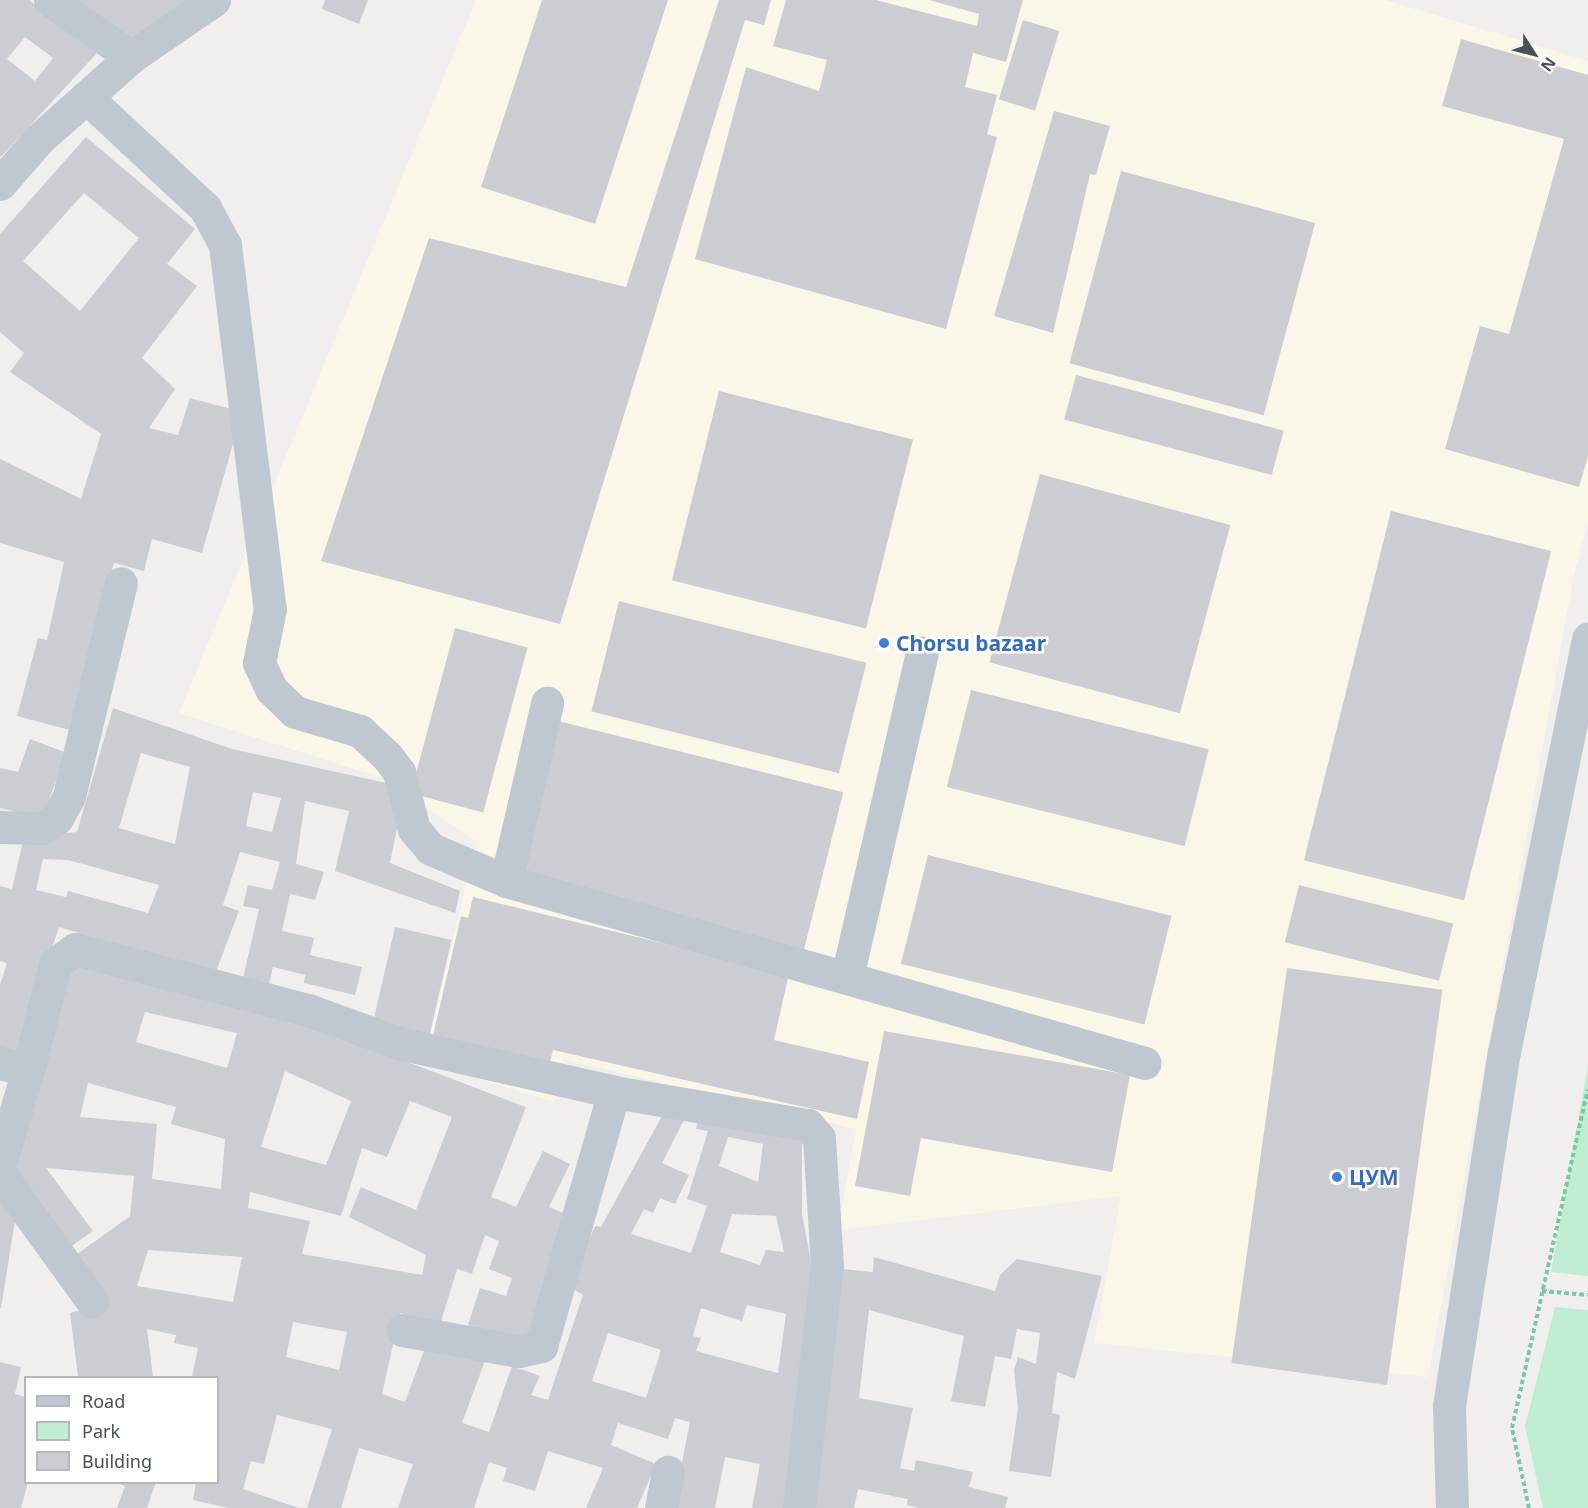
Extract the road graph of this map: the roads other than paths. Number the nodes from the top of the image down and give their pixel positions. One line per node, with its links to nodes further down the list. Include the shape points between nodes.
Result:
1 (50, 0): 3 (street)
2 (214, 0): 3 (street)
3 (131, 57): 4 (street)
4 (86, 97): 5 (street, via 38,140); 11 (street, via 205,208 225,245 270,609 260,663 271,689 295,712 360,731 399,772 414,829 431,849)
5 (0, 184)
6 (121, 583): 10 (street, via 69,796 57,818 42,828)
7 (1588, 638): 23 (street, via 1504,1052 1449,1406)
8 (922, 653): 12 (street)
9 (548, 703): 11 (street)
10 (0, 827)
11 (506, 881): 12 (street)
12 (847, 977): 13 (street)
13 (1145, 1063)
14 (14, 1066): 15 (street, via 55,964 75,950 308,1010 399,1042); 16 (street)
15 (614, 1092): 19 (street, via 541,1346 518,1351); 22 (street, via 798,1120 819,1138 827,1265)
16 (0, 1164)
17 (0, 1174): 18 (street)
18 (92, 1301)
19 (402, 1330)
20 (668, 1472): 21 (street)
21 (661, 1508)
22 (799, 1508)
23 (1452, 1508)

